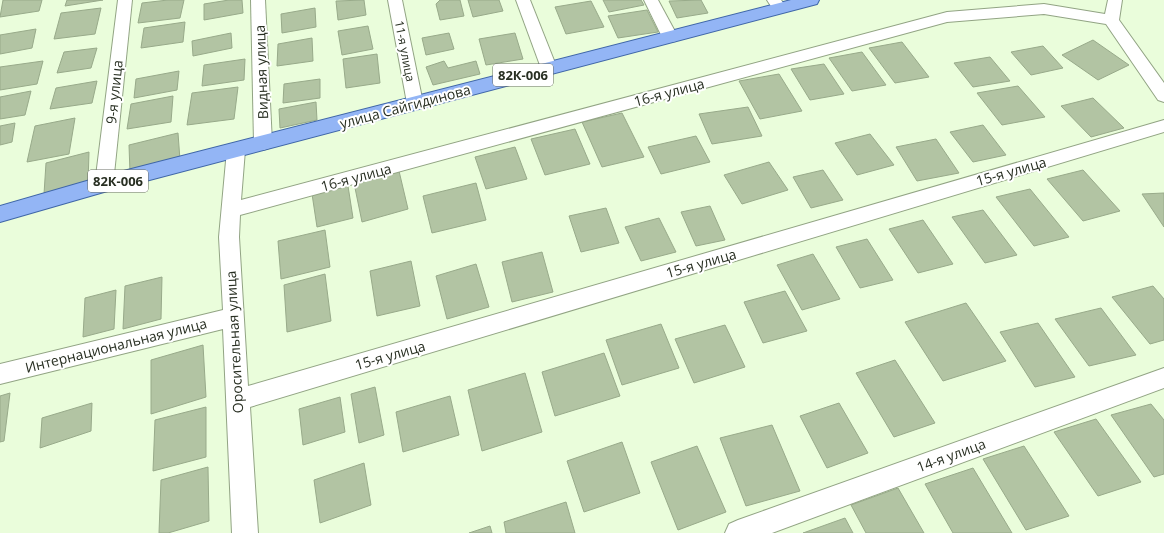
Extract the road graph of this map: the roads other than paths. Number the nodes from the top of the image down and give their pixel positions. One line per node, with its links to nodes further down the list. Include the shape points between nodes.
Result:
1 (125, 0): 17 (street, 9-я улица)
2 (258, 0): 15 (street, Видная улица)
3 (395, 0): 13 (street, 11-я улица)
4 (523, 0): 11 (street)
5 (651, 0): 10 (street)
6 (811, 0): 8 (main road, улица Сайгидинова / 82К-006)
7 (1115, 0): 9 (street)
8 (777, 4): 10 (main road, улица Сайгидинова / 82К-006)
9 (1111, 20): 12 (street); 18 (street, 16-я улица, via 1044,9 947,17)
10 (670, 37): 11 (main road, улица Сайгидинова / 82К-006)
11 (550, 68): 13 (main road, улица Сайгидинова / 82К-006)
12 (1164, 96)
13 (415, 103): 15 (main road, улица Сайгидинова / 82К-006)
14 (1164, 126): 23 (street, 15-я улица)
15 (263, 143): 16 (main road, улица Сайгидинова / 82К-006)
16 (236, 150): 17 (main road, улица Сайгидинова / 82К-006); 18 (street, Оросительная улица)
17 (104, 184): 19 (main road, улица Сайгидинова / 82К-006)
18 (232, 210): 20 (street, Оросительная улица, via 229,237)
19 (0, 214)
20 (233, 317): 21 (street, Интернациональная улица); 23 (street, Оросительная улица)
21 (0, 374)
22 (1164, 378): 25 (street, 14-я улица)
23 (237, 400): 24 (street, Оросительная улица)
24 (245, 533)
25 (738, 533)

